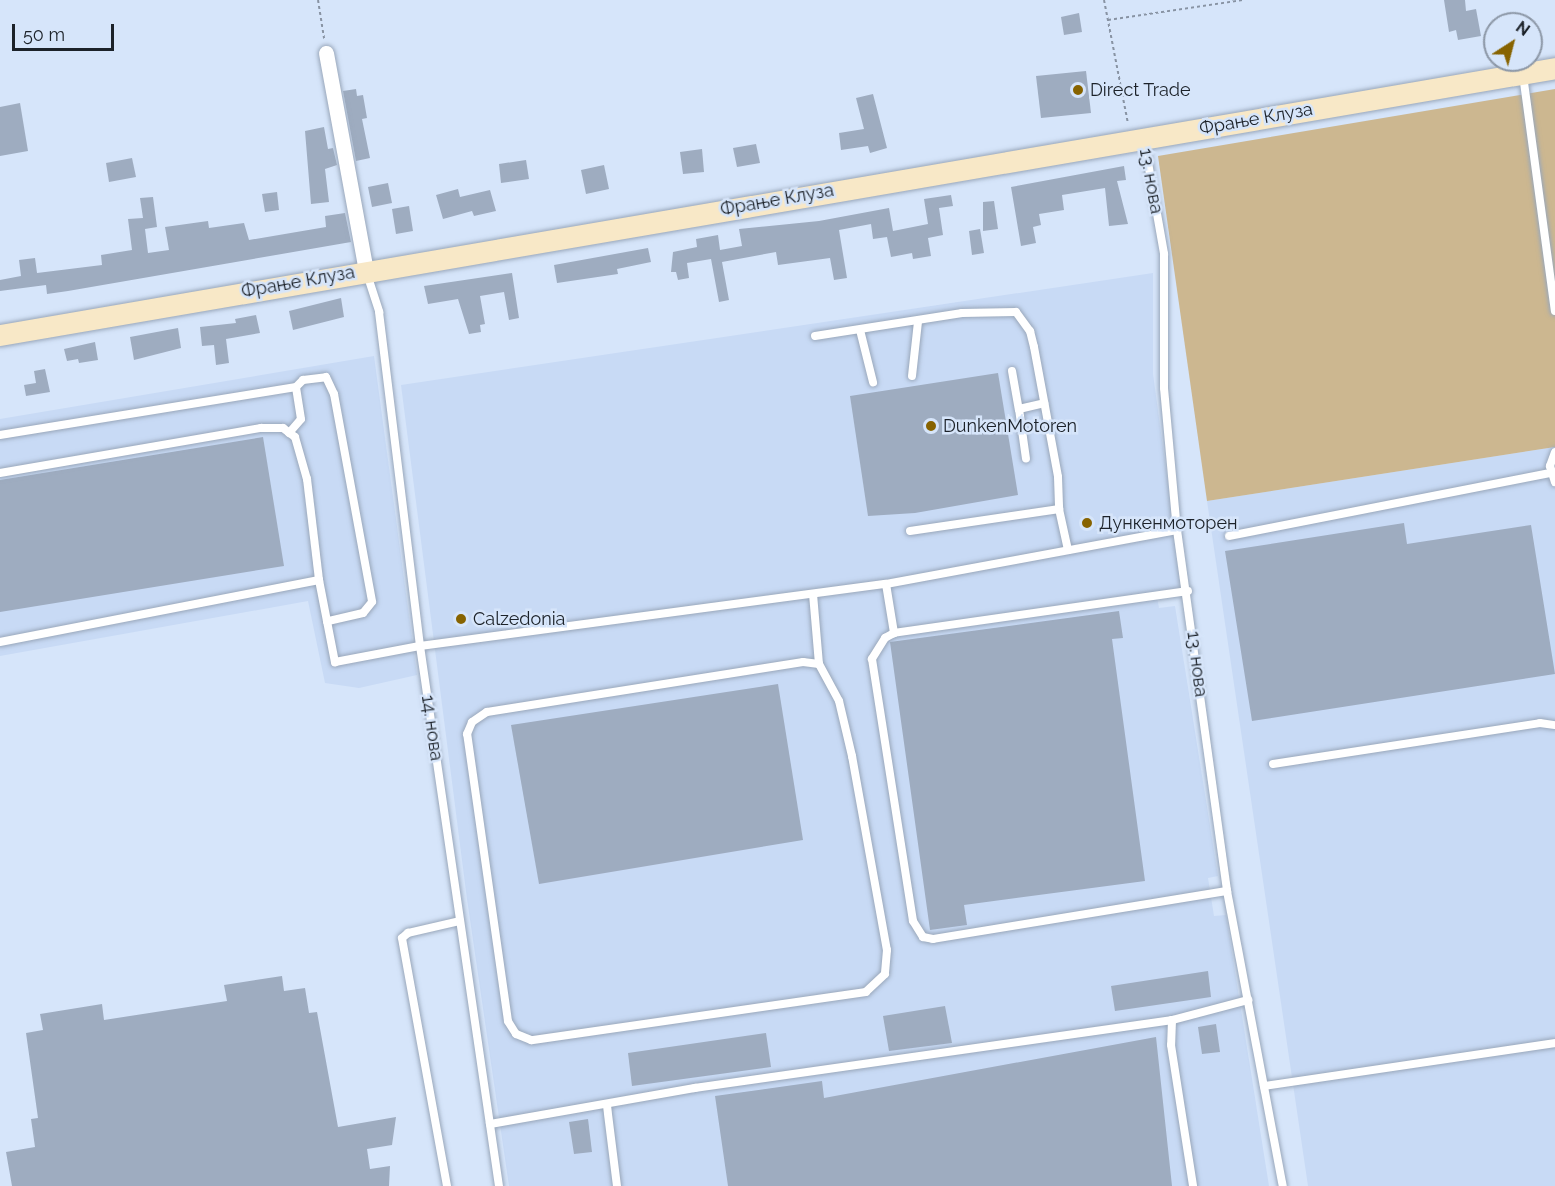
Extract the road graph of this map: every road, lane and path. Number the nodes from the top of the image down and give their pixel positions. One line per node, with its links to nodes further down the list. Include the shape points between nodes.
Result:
1 (318, 0): 5 (path)
2 (1104, 0): 4 (path)
3 (1243, 0): 4 (path)
4 (1108, 20): 8 (path)
5 (326, 53): 9 (street)
6 (1555, 68): 7 (main road, Фрање Клуза)
7 (1523, 74): 8 (main road, Фрање Клуза); 10 (lane)
8 (1138, 139): 9 (main road, Фрање Клуза); 29 (lane, 13. нова, via 1164,254 1164,388)
9 (366, 271): 13 (main road, Фрање Клуза); 40 (lane, 14. нова, via 375,289 379,312)
10 (1555, 311)
11 (918, 322): 12 (lane); 16 (lane); 19 (lane, via 962,313 1016,312 1030,331)
12 (860, 330): 14 (lane); 17 (lane)
13 (0, 334)
14 (815, 336)
15 (1012, 371): 20 (lane)
16 (912, 376)
17 (873, 382)
18 (296, 387): 21 (lane, via 301,418); 22 (lane); 37 (lane, via 303,380 326,377 330,382 372,602 363,613)
19 (1044, 403): 20 (lane); 28 (lane, via 1058,477)
20 (1019, 409): 24 (lane)
21 (289, 433): 25 (lane, via 261,428); 33 (lane, via 295,438 307,479)
22 (0, 435)
23 (1555, 452): 26 (lane)
24 (1026, 459)
25 (0, 473)
26 (1550, 473): 27 (lane); 31 (lane)
27 (1555, 482)
28 (1059, 509): 30 (lane); 32 (lane)
29 (1177, 530): 32 (lane); 35 (lane, 13. нова)
30 (910, 531)
31 (1229, 536)
32 (1068, 550): 34 (lane)
33 (319, 580): 37 (lane); 39 (lane)
34 (886, 584): 36 (lane); 38 (lane)
35 (1188, 591): 38 (lane); 44 (lane, 13. нова)
36 (813, 594): 40 (lane); 41 (lane)
37 (327, 621): 40 (lane, via 335,662)
38 (894, 633): 44 (lane, via 885,638 872,658 913,921 923,937 944,937)
39 (0, 642)
40 (420, 646): 45 (lane, 14. нова)
41 (819, 664): 41 (lane, via 803,662 487,712 472,722 467,734 508,1021 516,1034 531,1040 866,992 885,974 887,950 852,756 839,701)
42 (1555, 725): 43 (lane, via 1540,723)
43 (1273, 764)
44 (1227, 891): 46 (lane, 13. нова)
45 (460, 921): 51 (lane, 14. нова); 52 (lane, via 408,933 402,938)
46 (1248, 1000): 47 (lane); 49 (lane, 13. нова)
47 (1172, 1020): 50 (lane, via 695,1088); 55 (lane, via 1171,1046)
48 (1555, 1042): 49 (lane)
49 (1264, 1086): 56 (lane, 13. нова)
50 (606, 1106): 51 (lane, via 573,1108); 54 (lane)
51 (490, 1124): 53 (lane, 14. нова)
52 (447, 1186)
53 (499, 1186)
54 (617, 1186)
55 (1193, 1186)
56 (1283, 1186)

